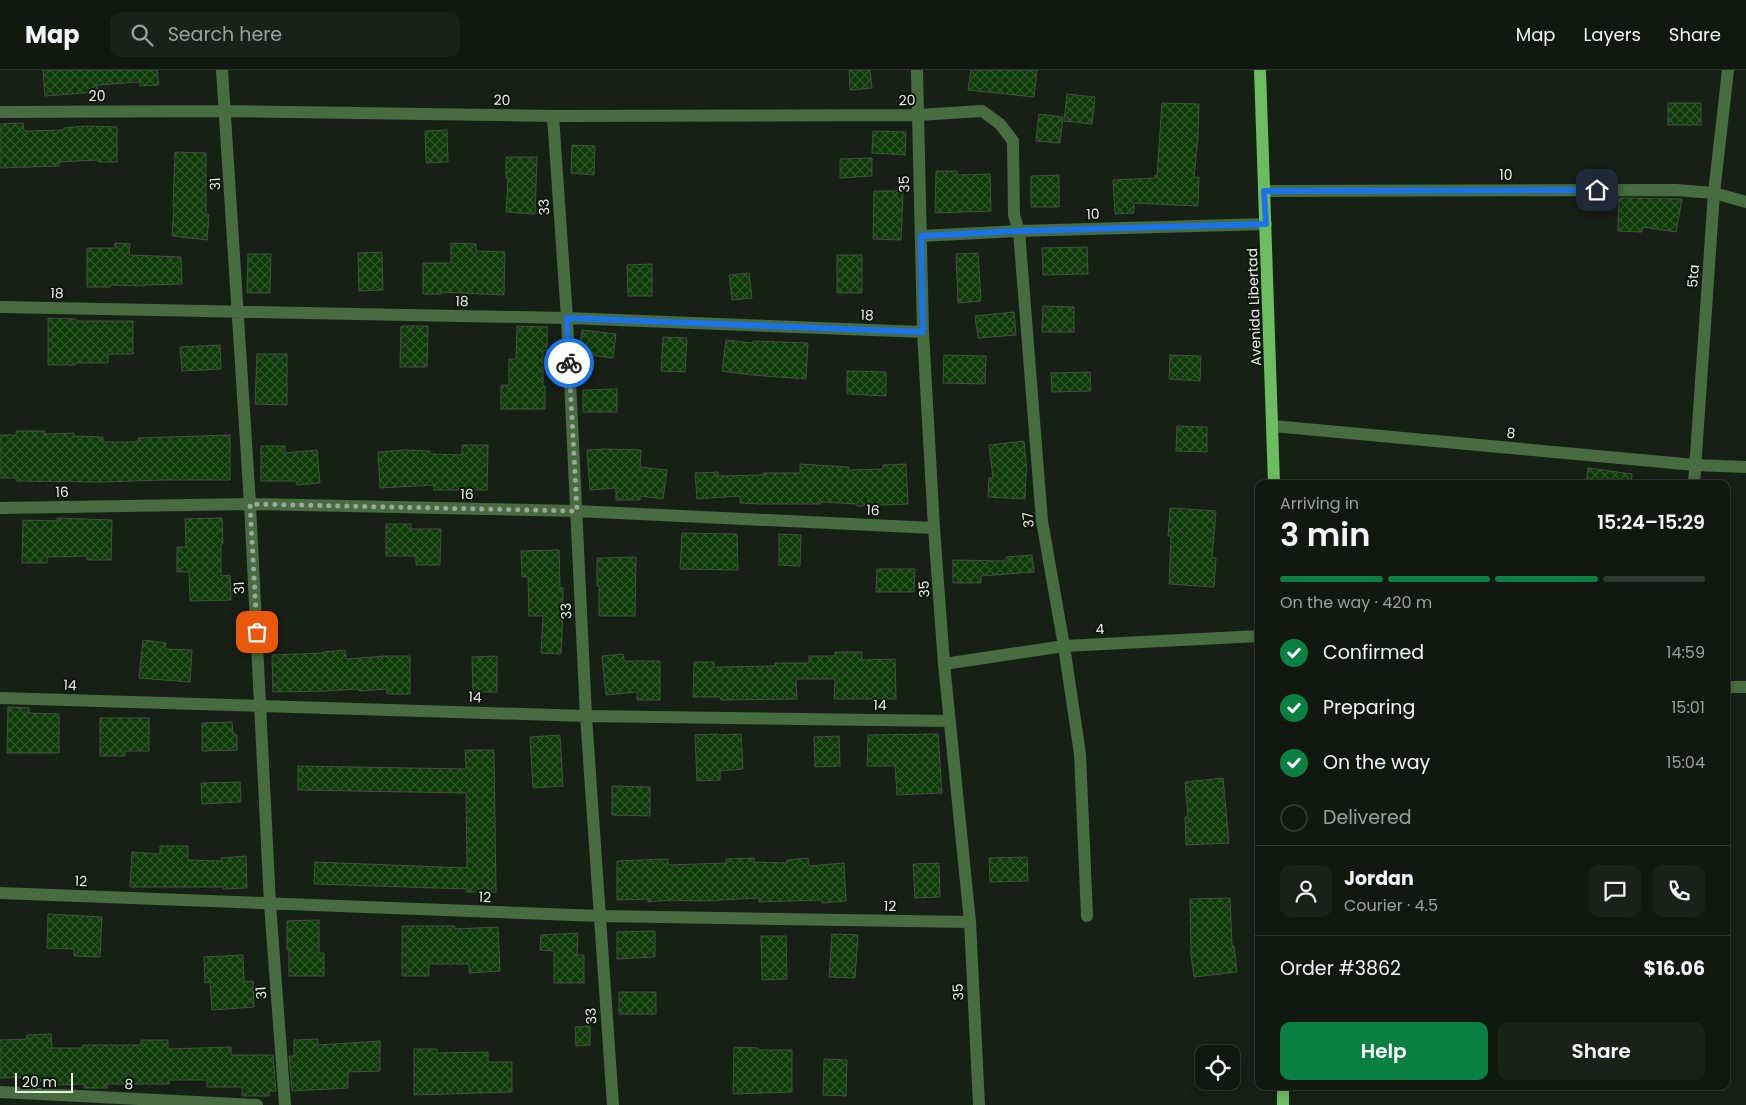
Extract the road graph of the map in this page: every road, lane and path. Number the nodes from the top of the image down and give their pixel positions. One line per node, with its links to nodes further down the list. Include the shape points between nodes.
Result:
1 (222, 70): 5 (street, 31)
2 (916, 70): 7 (street, 35)
3 (1260, 70): 10 (main road, Avenida Libertad)
4 (1728, 70): 11 (street, 5ta)
5 (226, 111): 6 (street, 20); 8 (street, 20); 17 (street, 31)
6 (0, 112)
7 (918, 115): 8 (street, 20); 9 (street, 20, via 982,111); 15 (street, 35)
8 (553, 116): 18 (street, 33)
9 (1000, 124): 14 (street, 37, via 1013,141 1014,215)
10 (1264, 191): 11 (street, 10, via 1676,190); 13 (main road, Avenida Libertad)
11 (1714, 193): 12 (street, 10); 21 (street, 5ta)
12 (1746, 202)
13 (1266, 224): 14 (street, 10); 20 (main road, Avenida Libertad)
14 (1019, 231): 15 (street, 10); 30 (street, 37, via 1042,521)
15 (921, 236): 19 (street, 35)
16 (0, 307): 17 (street, 18)
17 (238, 310): 18 (street, 18); 25 (street, 31)
18 (567, 318): 19 (street, 18); 27 (street, 33)
19 (923, 332): 28 (street, 35)
20 (1273, 426): 21 (street, 8); 23 (main road, Avenida Libertad)
21 (1695, 465): 22 (street, 8); 24 (street, 5ta)
22 (1746, 467)
23 (1274, 480)
24 (1694, 480)
25 (250, 504): 26 (street, 16); 27 (street, 16); 35 (street, 31)
26 (0, 508)
27 (577, 511): 28 (street, 16); 36 (street, 33)
28 (934, 528): 31 (street, 35)
29 (1255, 636): 30 (street, 4)
30 (1064, 646): 31 (street, 4); 41 (street, 37, via 1080,754)
31 (944, 664): 37 (street, 35)
32 (1730, 687): 33 (street)
33 (1746, 687)
34 (0, 698): 35 (street, 14)
35 (261, 706): 36 (street, 14); 39 (street, 31)
36 (586, 716): 37 (street, 14); 40 (street, 33)
37 (950, 721): 42 (street, 35)
38 (0, 893): 39 (street, 12)
39 (270, 904): 40 (street, 12); 46 (street, 31)
40 (600, 916): 42 (street, 12); 47 (street, 33)
41 (1087, 916)
42 (970, 922): 48 (street, 35)
43 (1283, 1090): 49 (main road)
44 (0, 1092): 45 (street, 8)
45 (257, 1105)
46 (285, 1105)
47 (613, 1105)
48 (979, 1105)
49 (1283, 1105)

